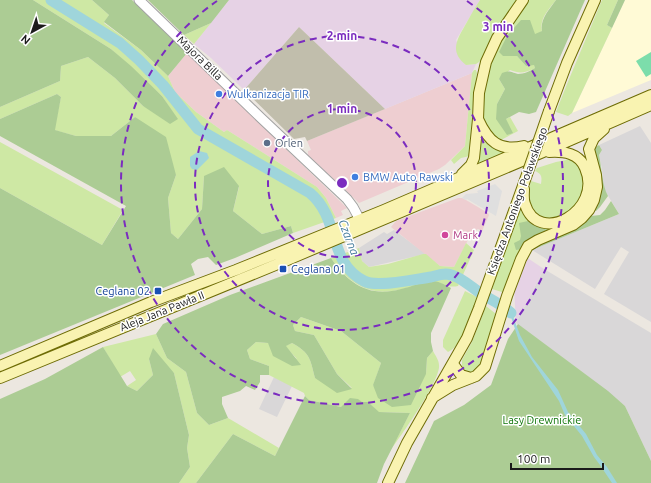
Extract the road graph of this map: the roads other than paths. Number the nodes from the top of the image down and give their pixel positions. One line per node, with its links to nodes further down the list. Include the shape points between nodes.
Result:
1 (139, 0): 12 (street, Majora Billa, via 347,199)
2 (523, 0): 6 (main road, via 497,38 486,62 479,93)
3 (594, 2): 11 (main road, Księdza Antoniego Poławskiego, bridge, via 568,63)
4 (651, 95): 8 (main road)
5 (651, 105): 7 (main road)
6 (478, 119): 8 (main road, via 488,137 500,146 516,148); 10 (main road, via 474,158 467,170)
7 (619, 119): 9 (main road); 18 (main road, via 600,132 589,149 597,187 589,210 574,225 528,246 507,296 486,364 481,372)
8 (548, 140): 10 (main road)
9 (541, 153): 11 (main road, via 568,152 581,161 589,182 583,205 563,221 541,222 526,208); 13 (main road)
10 (457, 178): 12 (main road)
11 (524, 182): 15 (main road, Księdza Antoniego Poławskiego, via 479,308)
12 (360, 220): 13 (main road)
13 (341, 232): 14 (main road)
14 (322, 240): 16 (main road, Aleja Jana Pawła II, via 151,302); 17 (main road, Aleja Jana Pawła II, via 272,266)
15 (453, 364): 18 (main road, via 461,375); 19 (main road, Księdza Antoniego Poławskiego)
16 (0, 366)
17 (0, 378)
18 (471, 378): 19 (main road, via 453,384)
19 (432, 398): 20 (main road, Księdza Antoniego Poławskiego)
20 (388, 483)

